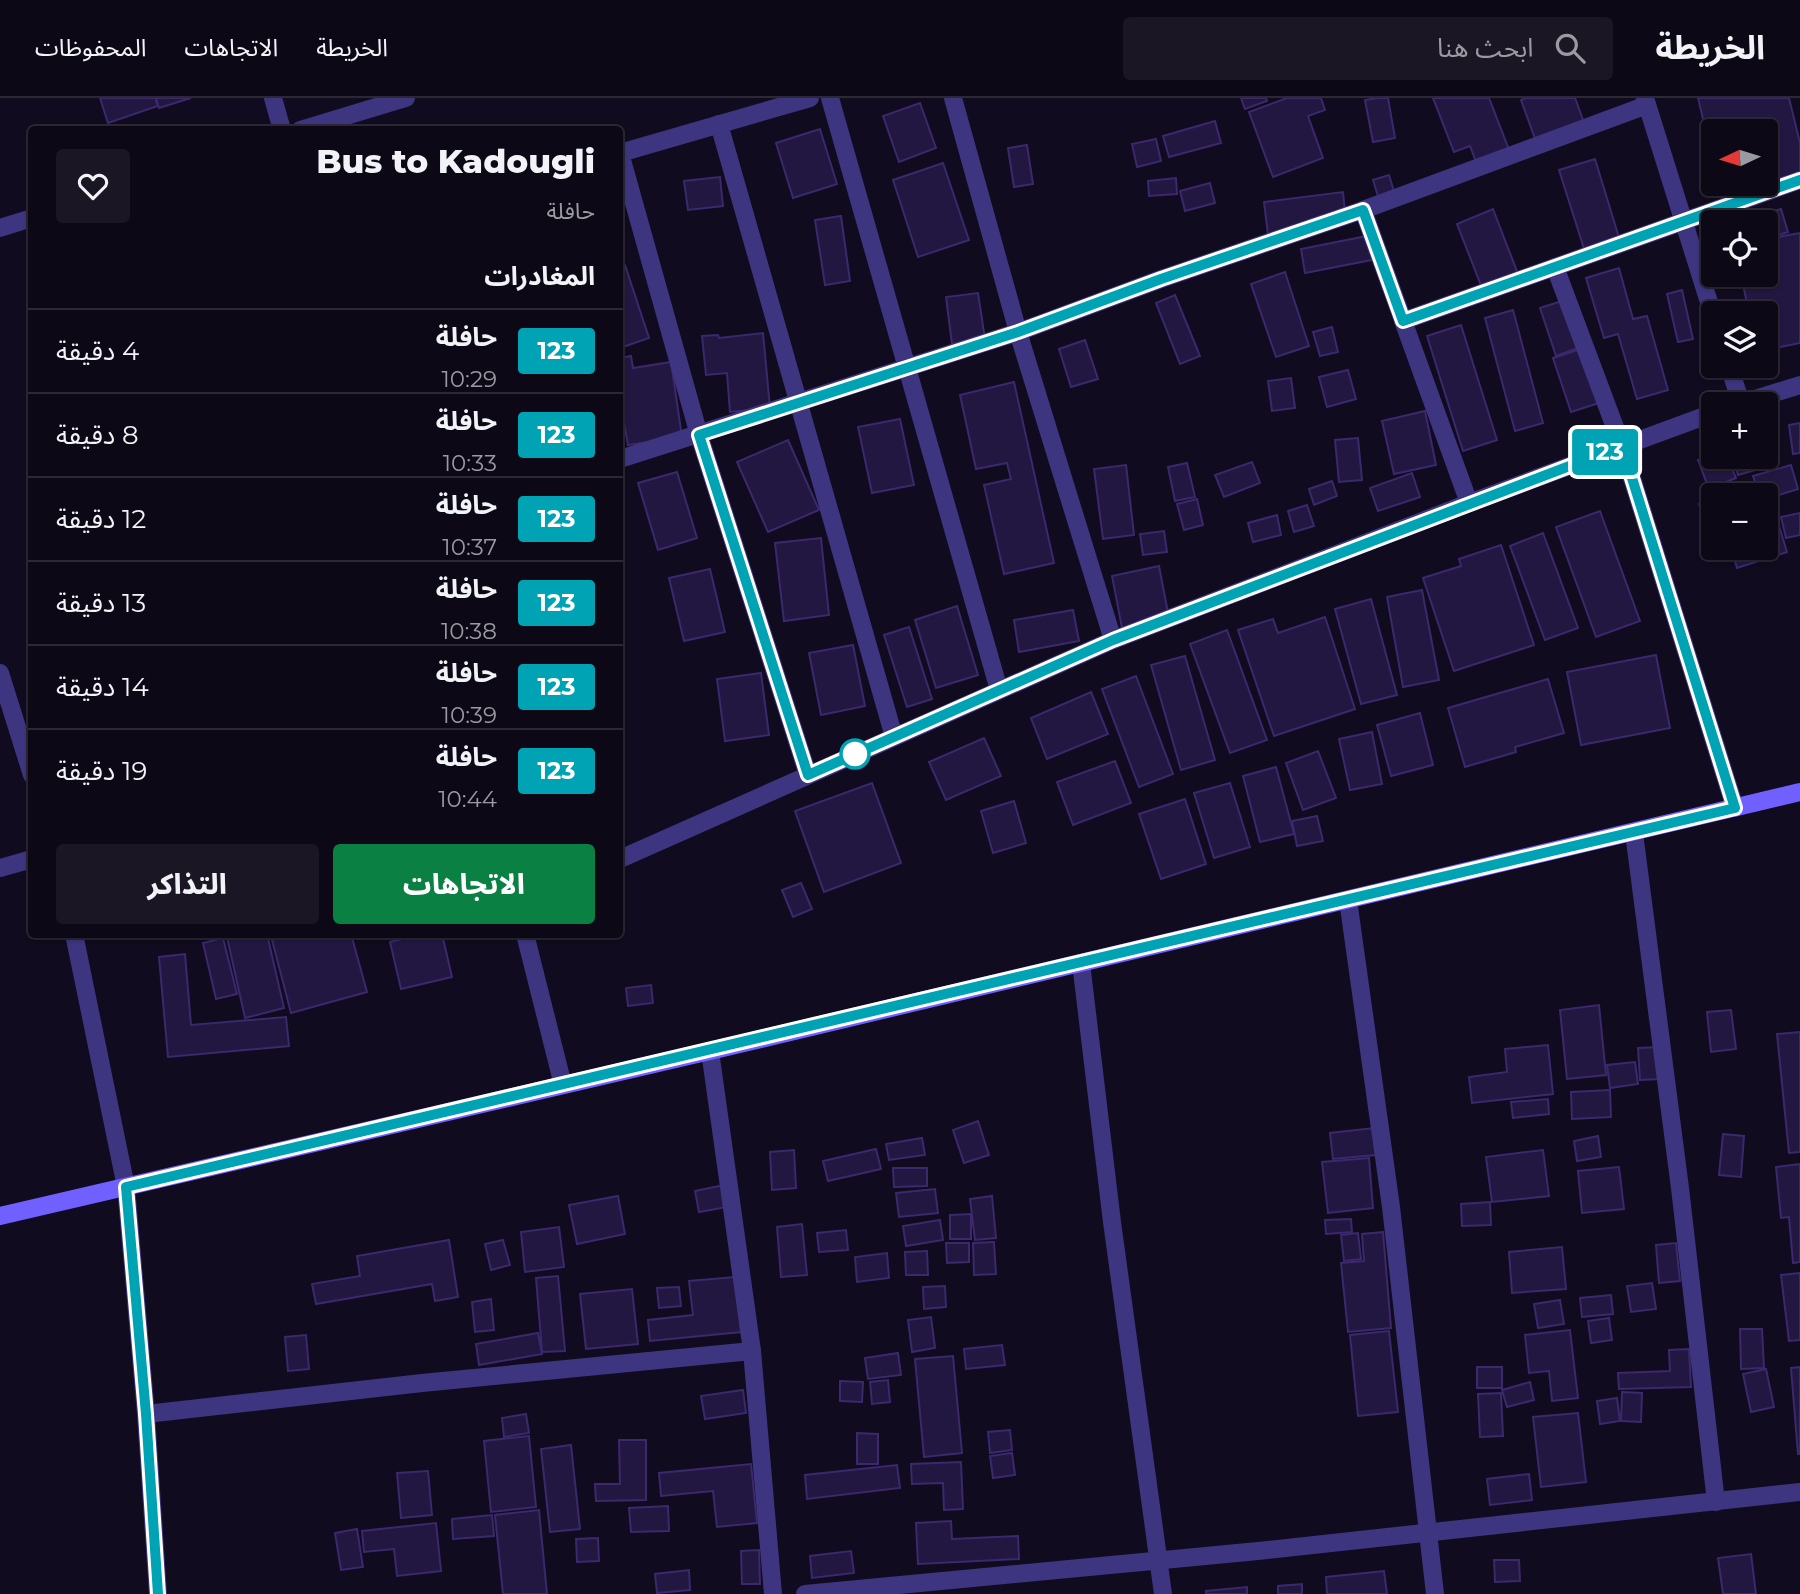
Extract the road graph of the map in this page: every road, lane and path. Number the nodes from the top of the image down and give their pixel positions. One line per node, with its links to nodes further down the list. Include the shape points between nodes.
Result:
1 (273, 98): 8 (street)
2 (406, 98): 9 (street)
3 (810, 98): 7 (street)
4 (830, 98): 21 (street)
5 (953, 98): 20 (street)
6 (1646, 102): 13 (street); 15 (street)
7 (719, 124): 10 (street); 24 (street)
8 (281, 126)
9 (313, 126)
10 (623, 152)
11 (623, 164): 26 (street)
12 (1800, 180): 15 (street)
13 (1363, 210): 19 (street); 20 (street)
14 (28, 219): 16 (street)
15 (1684, 222): 17 (street); 18 (street)
16 (0, 228)
17 (1555, 267): 19 (street); 27 (street)
18 (1709, 301)
19 (1403, 321): 29 (street)
20 (1018, 332): 21 (street); 30 (street)
21 (909, 368): 24 (street); 32 (street)
22 (1800, 385): 23 (street)
23 (1778, 392)
24 (799, 404): 26 (street); 33 (street)
25 (1701, 418): 27 (street)
26 (699, 435): 28 (street); 35 (street)
27 (1622, 446): 29 (street); 37 (street)
28 (623, 458)
29 (1469, 503): 30 (street)
30 (1113, 640): 32 (street)
31 (0, 673): 34 (street)
32 (999, 690): 33 (street)
33 (894, 737): 35 (street)
34 (28, 762)
35 (808, 775): 39 (street)
36 (1800, 792): 37 (main road)
37 (1735, 808): 38 (main road)
38 (1634, 833): 42 (main road); 53 (street)
39 (623, 858)
40 (28, 860): 41 (street)
41 (0, 868)
42 (1348, 900): 45 (main road); 54 (street, via 1391,1207)
43 (76, 938): 48 (street)
44 (526, 938): 47 (street)
45 (1082, 963): 46 (main road); 55 (street, via 1114,1236)
46 (709, 1051): 47 (main road); 50 (street)
47 (562, 1084): 48 (main road)
48 (126, 1187): 49 (main road); 51 (street)
49 (0, 1216)
50 (752, 1351): 51 (street); 57 (street)
51 (146, 1414): 56 (street)
52 (1800, 1492): 53 (street)
53 (1716, 1502): 54 (street)
54 (1429, 1533): 55 (street); 60 (street)
55 (1160, 1561): 58 (street); 59 (street)
56 (158, 1594)
57 (773, 1594)
58 (805, 1594)
59 (1163, 1594)
60 (1435, 1594)

